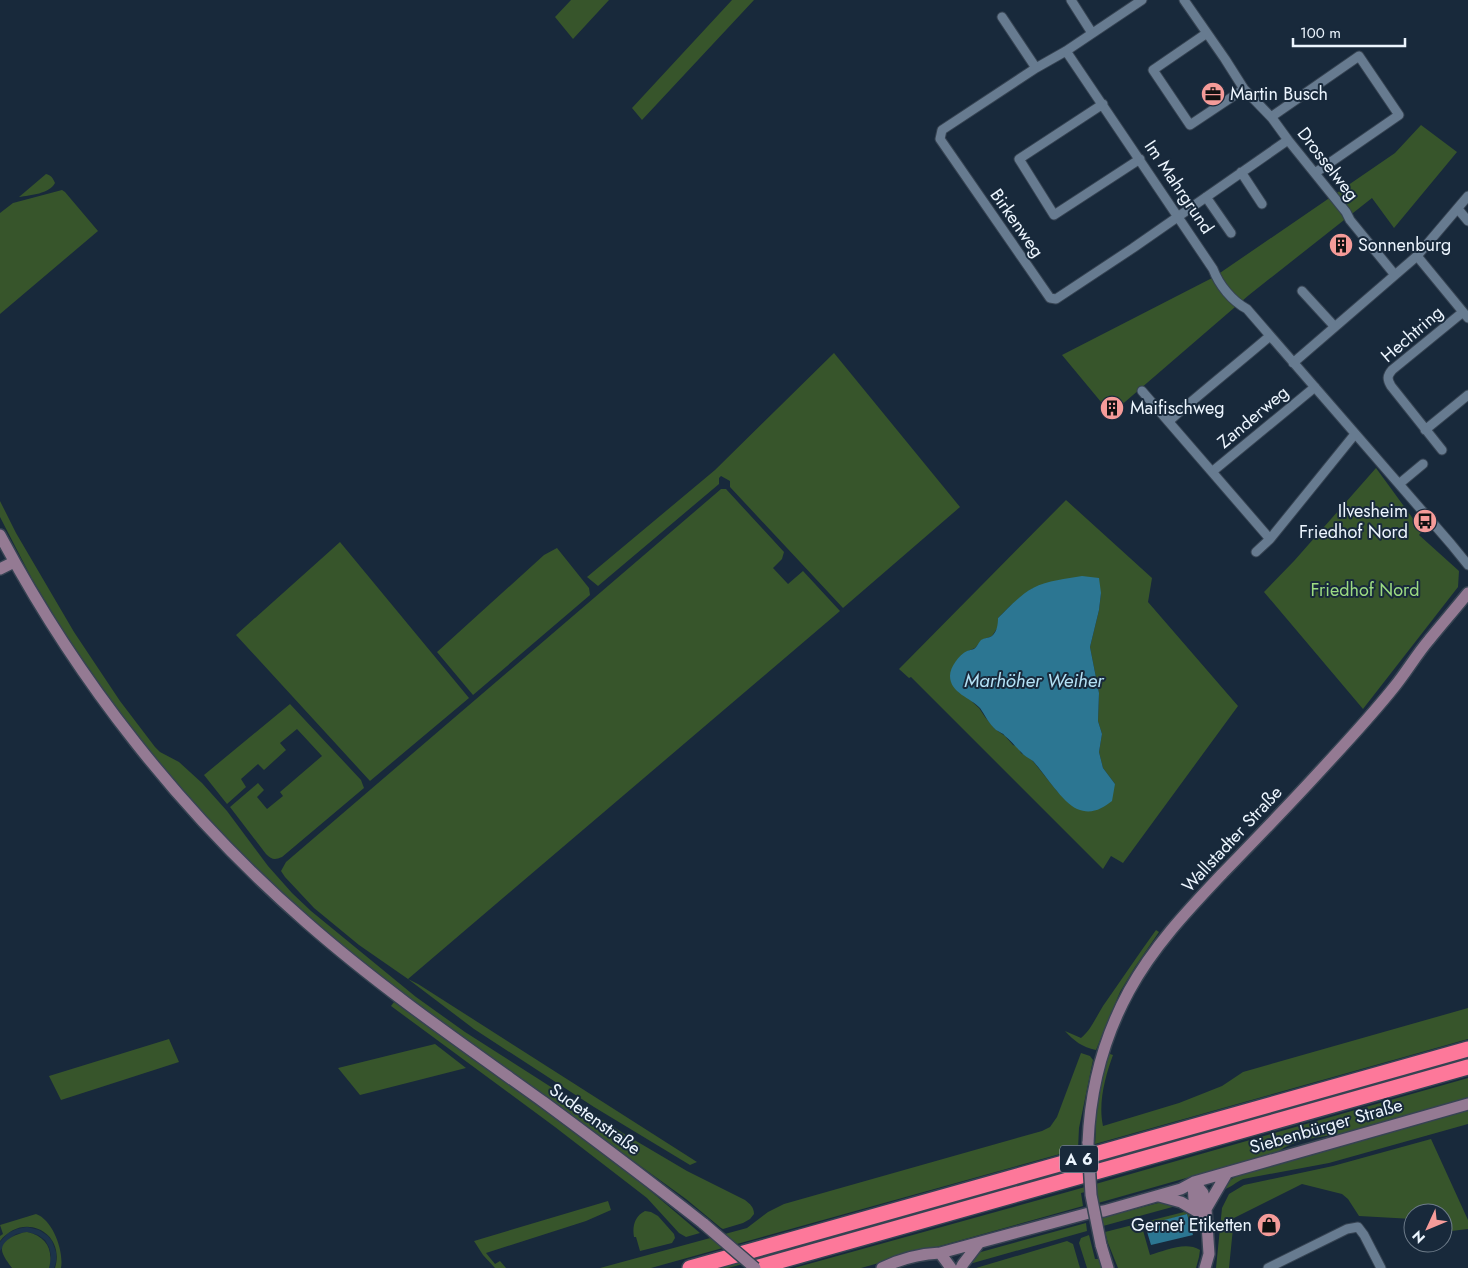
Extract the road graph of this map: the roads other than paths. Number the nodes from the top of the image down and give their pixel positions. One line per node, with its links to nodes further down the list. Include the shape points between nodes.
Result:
1 (1070, 0): 5 (street)
2 (1142, 0): 5 (street)
3 (1184, 0): 6 (street, Drosselweg)
4 (1002, 17): 8 (street)
5 (1092, 33): 7 (street)
6 (1207, 33): 9 (street, Drosselweg); 9 (street, via 1153,70 1190,125)
7 (1066, 50): 8 (street, Birkenweg); 10 (street, Im Mahrgrund)
8 (1036, 68): 20 (street, Birkenweg, via 942,130 940,139 1050,298 1063,295)
9 (1244, 89): 11 (street, Drosselweg)
10 (1103, 104): 13 (street, Im Mahrgrund); 13 (street, via 1019,159 1054,215)
11 (1271, 117): 12 (street, Drosselweg); 15 (street, via 1359,56 1399,115)
12 (1288, 140): 14 (street); 15 (street, Drosselweg)
13 (1140, 159): 20 (street, Im Mahrgrund)
14 (1242, 172): 17 (street); 18 (street)
15 (1315, 173): 24 (street, Drosselweg)
16 (1468, 196): 19 (street)
17 (1206, 197): 20 (street); 22 (street)
18 (1262, 204)
19 (1458, 208): 21 (street); 23 (street)
20 (1178, 216): 28 (street, Im Mahrgrund, via 1217,279)
21 (1468, 221)
22 (1231, 233)
23 (1417, 256): 24 (street); 26 (street)
24 (1395, 275): 27 (street)
25 (1302, 291): 27 (street)
26 (1465, 315): 34 (street, Hechtring, via 1388,376 1387,381)
27 (1335, 327): 29 (street)
28 (1270, 336): 29 (street, Im Mahrgrund); 33 (street)
29 (1293, 363): 30 (street, Im Mahrgrund)
30 (1315, 387): 35 (street, Im Mahrgrund); 38 (street, Zanderweg)
31 (1142, 390): 33 (street)
32 (1468, 396): 34 (street)
33 (1169, 421): 38 (street)
34 (1425, 430): 36 (street, Hechtring)
35 (1355, 434): 39 (street, Im Mahrgrund); 41 (street)
36 (1442, 450)
37 (1423, 464): 39 (street)
38 (1213, 472): 41 (street)
39 (1399, 484): 42 (street, Im Mahrgrund)
40 (0, 535): 45 (main road, Sudetenstraße)
41 (1270, 539): 43 (street)
42 (1451, 544): 44 (street); 46 (street)
43 (1256, 552)
44 (1468, 557)
45 (8, 558): 47 (main road); 60 (main road, Sudetenstraße, bridge, via 98,692 165,778 266,885 367,973 626,1163)
46 (1468, 566)
47 (0, 569)
48 (1468, 593): 66 (main road, Wallstadter Straße, bridge, via 1383,700 1166,936 1130,990 1102,1056 1090,1114 1091,1194)
49 (1468, 1049): 59 (highway, A 6)
50 (1468, 1068): 60 (highway, A 6)
51 (1468, 1104): 52 (main road, Siebenbürger Straße)
52 (1227, 1173): 53 (main road, Siebenbürger Straße); 55 (main road)
53 (1194, 1182): 54 (main road, Siebenbürger Straße); 55 (main road, via 1192,1195); 56 (main road, Siebenbürger Straße, via 1179,1182)
54 (1159, 1196): 55 (main road); 56 (main road, Siebenbürger Straße)
55 (1202, 1210): 67 (main road, via 1209,1254)
56 (1089, 1213): 57 (main road, Siebenbürger Straße)
57 (979, 1243): 58 (main road, Siebenbürger Straße); 65 (main road)
58 (940, 1253): 61 (main road, Siebenbürger Straße, via 926,1254); 62 (main road, Siebenbürger Straße); 63 (main road); 64 (main road)
59 (690, 1268)
60 (755, 1268)
61 (882, 1268)
62 (905, 1268)
63 (939, 1268)
64 (950, 1268)
65 (961, 1268)
66 (1108, 1268)
67 (1205, 1268)
68 (1268, 1268): 69 (street, via 1347,1229 1358,1227)
69 (1381, 1268)

